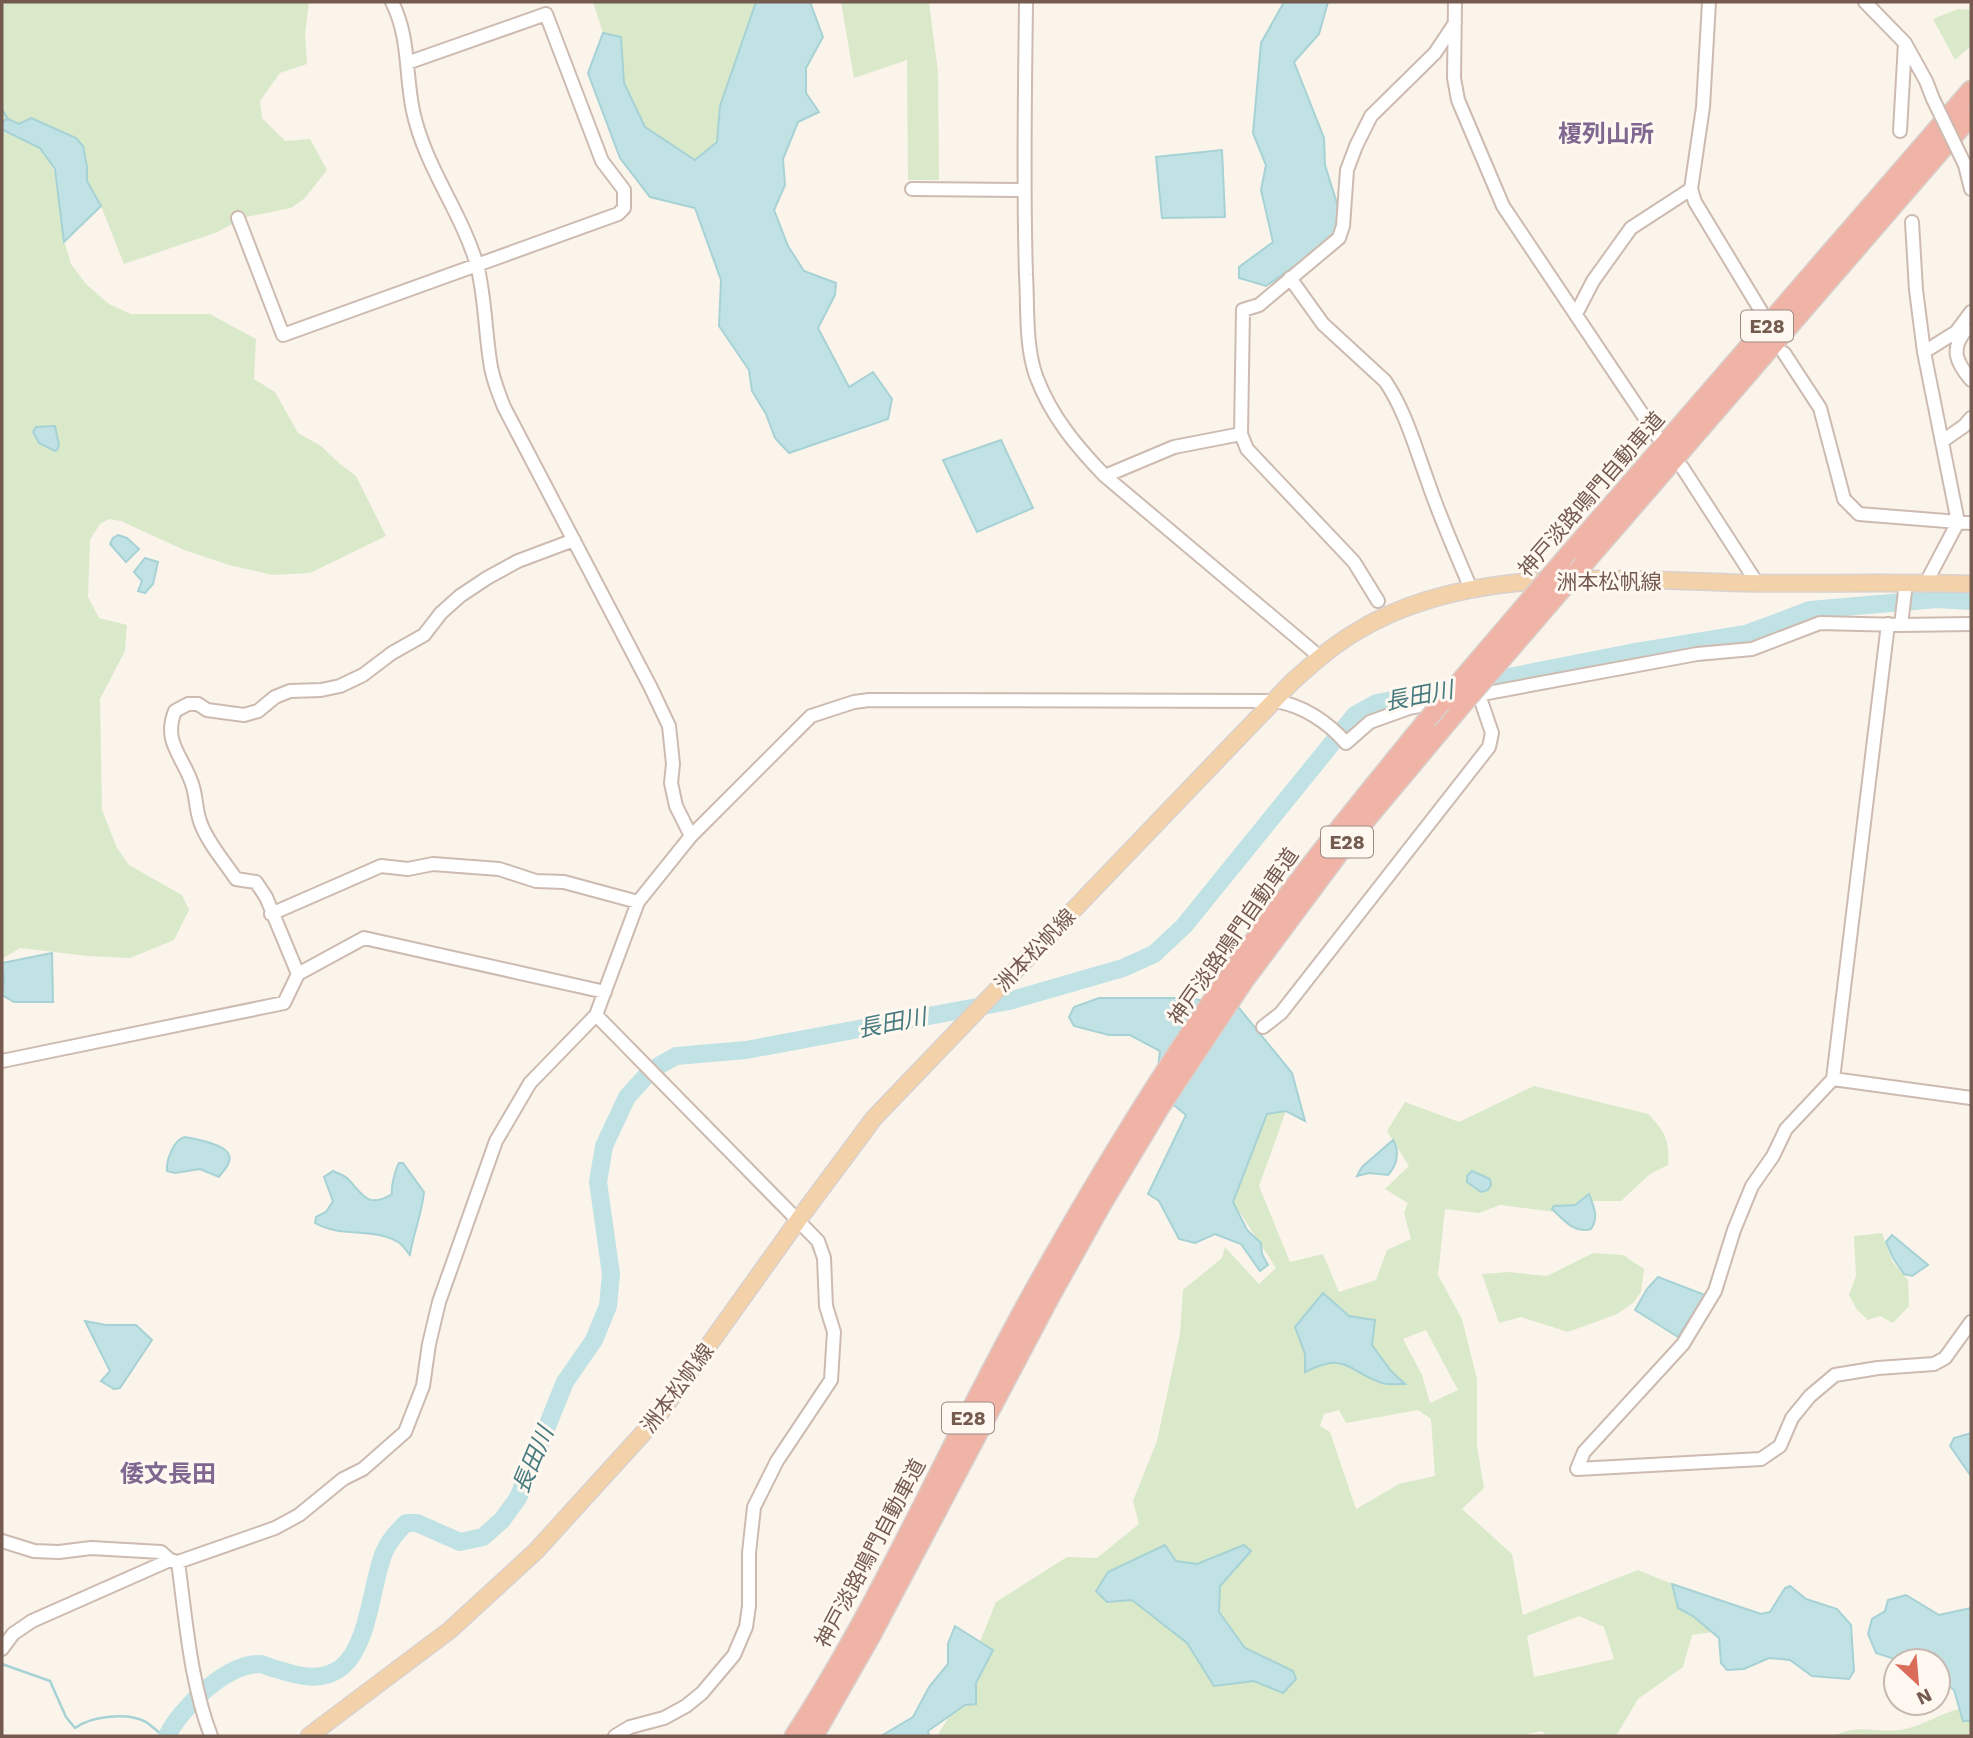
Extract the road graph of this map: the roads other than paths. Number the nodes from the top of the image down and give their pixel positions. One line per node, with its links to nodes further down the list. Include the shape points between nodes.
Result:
1 (392, 2): 8 (street, via 402,25)
2 (1026, 2): 15 (street)
3 (1455, 2): 6 (street)
4 (1709, 2): 13 (street, via 1703,107)
5 (1866, 2): 7 (street)
6 (1455, 23): 19 (street, via 1435,53 1371,116 1348,170 1342,233); 22 (street, via 1454,79 1470,131 1503,206)
7 (1905, 43): 11 (street); 14 (street, bridge, via 1965,165)
8 (407, 63): 18 (street, via 413,113 425,149 464,228); 18 (street, via 547,14 602,160 624,190 624,208 618,214)
9 (1971, 90): 50 (highway, 神戸淡路鳴門自動車道 / E28, bridge, via 1427,720 1335,832)
10 (1971, 116): 50 (highway, 神戸淡路鳴門自動車道 / E28, bridge, via 1458,710)
11 (1900, 131)
12 (912, 189): 15 (street)
13 (1691, 189): 20 (street); 22 (street, via 1631,228)
14 (1971, 189)
15 (1024, 190): 32 (street, via 1029,349 1036,376 1058,422)
16 (238, 218): 18 (street, via 283,335)
17 (1912, 222): 24 (street)
18 (477, 266): 34 (street, via 494,381)
19 (1290, 278): 28 (street, via 1259,305 1243,310); 39 (street, via 1323,324 1392,391)
20 (1761, 312)
21 (1971, 312): 24 (street, via 1956,332)
22 (1576, 314): 29 (street)
23 (1971, 325): 26 (street, via 1957,341 1956,353)
24 (1924, 352): 30 (street)
25 (1784, 353): 33 (street, via 1820,408 1843,499 1859,514)
26 (1971, 380)
27 (1971, 418): 30 (street)
28 (1241, 434): 32 (street, via 1174,447); 40 (street, via 1264,469 1354,562)
29 (1657, 436)
30 (1944, 440): 33 (street)
31 (1682, 467): 35 (street)
32 (1105, 476): 43 (street)
33 (1965, 522): 37 (street)
34 (574, 540): 46 (street, via 669,726 671,783); 48 (street, via 487,578 441,613 424,635 340,686 290,691 244,715 207,710 198,704 175,711 170,737 193,787 202,827 236,879 256,882)
35 (1758, 583): 36 (main road, 洲本松帆線); 39 (main road, 洲本松帆線, via 1596,579)
36 (1906, 583): 37 (main road, 洲本松帆線); 42 (street)
37 (1929, 583): 38 (main road, 洲本松帆線)
38 (1971, 584)
39 (1471, 589): 43 (main road, 洲本松帆線, via 1386,616)
40 (1378, 601)
41 (1971, 624): 42 (street)
42 (1894, 625): 44 (street, via 1820,623 1752,649 1697,654); 55 (street)
43 (1320, 657): 45 (main road, 洲本松帆線)
44 (1479, 695): 45 (street, via 1409,708 1370,722 1346,743 1332,727); 53 (street, via 1492,733 1489,747 1281,1013)
45 (1275, 701): 46 (street, via 854,702 811,716); 58 (main road, 洲本松帆線, via 874,1118)
46 (691, 836): 47 (street)
47 (638, 902): 48 (street, via 499,869 433,864 408,869 381,866); 51 (street)
48 (271, 914): 49 (street)
49 (298, 974): 51 (street, via 364,938); 54 (street, via 284,1003)
50 (1238, 976): 57 (highway, 神戸淡路鳴門自動車道 / E28)
51 (605, 992): 52 (street)
52 (596, 1015): 58 (street); 61 (street, via 530,1083 496,1140 439,1302 423,1386 405,1432 299,1515 275,1528)
53 (1264, 1027)
54 (2, 1061)
55 (1833, 1079): 56 (street); 59 (street, via 1786,1129 1752,1185 1715,1291 1683,1344 1584,1452 1577,1468 1761,1459 1780,1446 1792,1418 1835,1376 1934,1364 1945,1358)
56 (1971, 1098)
57 (1152, 1105): 66 (highway, 神戸淡路鳴門自動車道 / E28, via 1035,1288 859,1627); 67 (highway, 神戸淡路鳴門自動車道 / E28)
58 (799, 1219): 64 (main road, 洲本松帆線, via 656,1419 536,1551 450,1630); 65 (street, via 818,1241 824,1258 825,1306 834,1332 831,1380 777,1461 754,1507 746,1627 734,1655 702,1693 664,1718)
59 (1971, 1322)
60 (2, 1541): 61 (street, via 34,1551 160,1552)
61 (174, 1561): 62 (street, via 32,1621); 63 (street)
62 (2, 1649)
63 (211, 1736)
64 (309, 1736)
65 (615, 1736)
66 (794, 1736)
67 (814, 1736)

